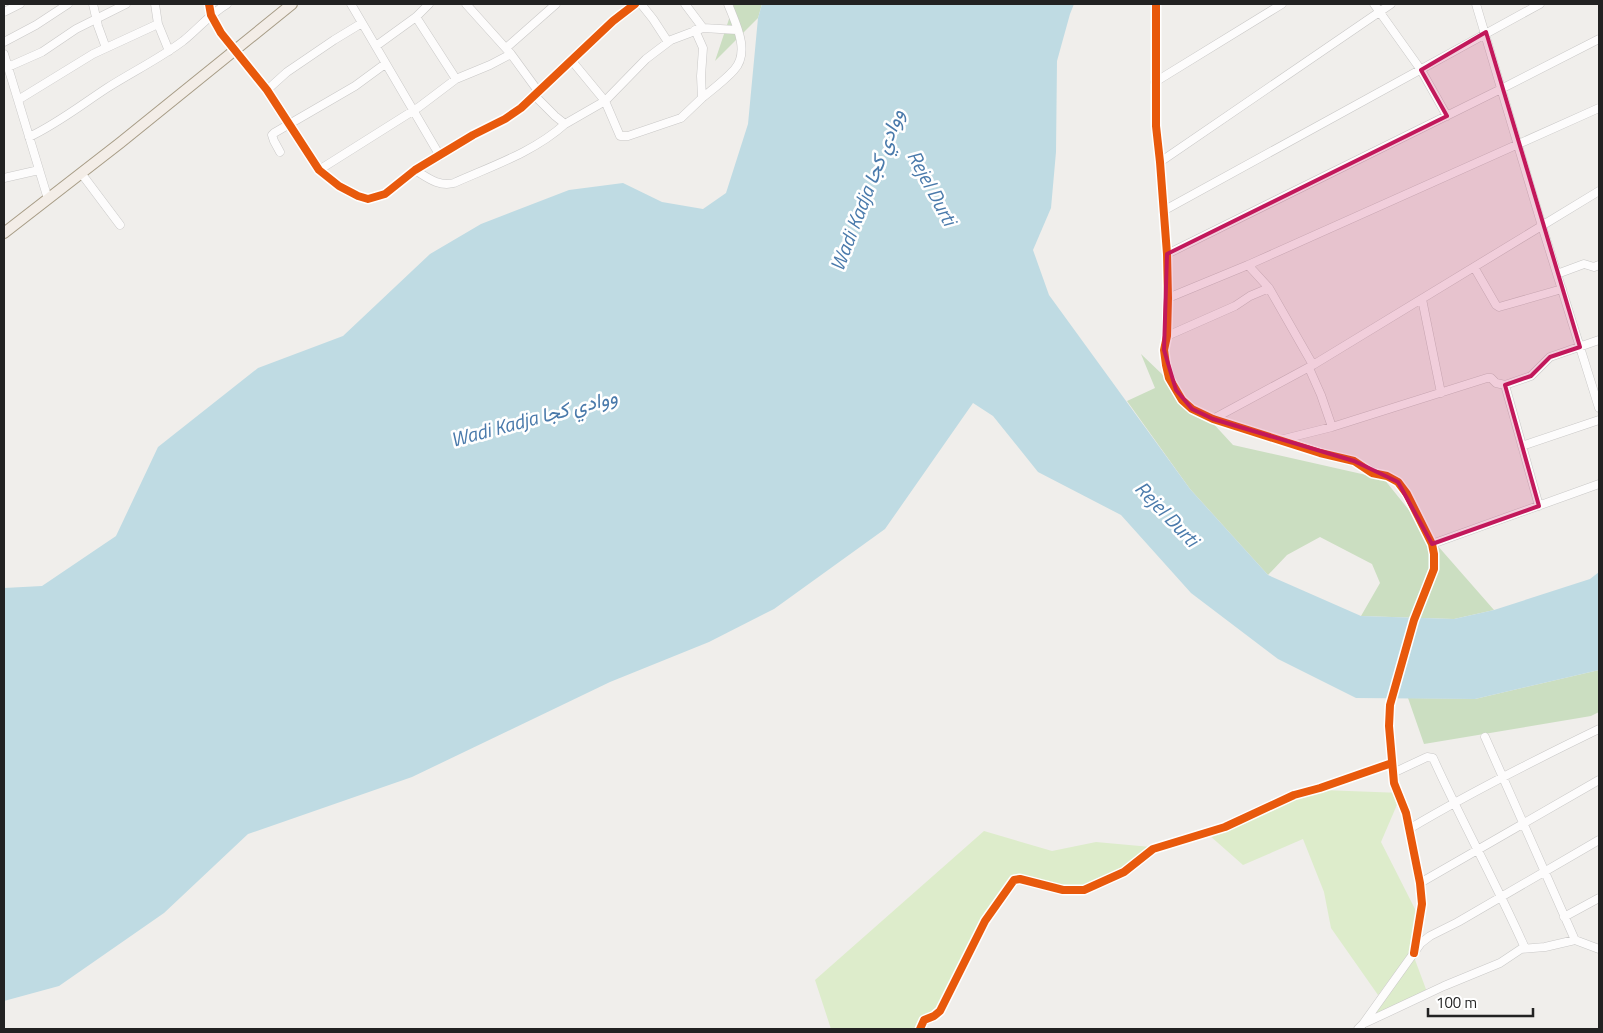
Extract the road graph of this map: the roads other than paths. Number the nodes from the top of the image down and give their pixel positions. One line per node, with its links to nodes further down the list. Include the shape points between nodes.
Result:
1 (20, 4): 24 (street)
2 (68, 4): 34 (street)
3 (93, 4): 27 (street)
4 (126, 4): 27 (street)
5 (155, 4): 29 (street)
6 (209, 4): 25 (street)
7 (227, 4): 25 (street)
8 (292, 4): 38 (main road)
9 (351, 4): 28 (street)
10 (429, 4): 26 (street)
11 (556, 4): 40 (street)
12 (635, 4): 42 (street)
13 (641, 4): 35 (street)
14 (685, 4): 30 (street)
15 (728, 4): 31 (street)
16 (1156, 4): 47 (street)
17 (1282, 4): 47 (street)
18 (1374, 4): 23 (street)
19 (1390, 4): 23 (street)
20 (1476, 4): 32 (street)
21 (1540, 4): 32 (street)
22 (471, 5): 40 (street)
23 (1379, 11): 45 (street); 63 (street)
24 (4, 12)
25 (211, 14): 38 (street); 39 (street)
26 (416, 17): 36 (street); 46 (street)
27 (97, 18): 37 (street); 44 (street, via 42,52)
28 (362, 23): 36 (street); 48 (street, via 287,72)
29 (158, 24): 37 (street); 39 (street)
30 (699, 29): 31 (street); 35 (street); 51 (street, via 703,48)
31 (737, 30): 51 (street, via 742,54 740,62)
32 (1486, 32): 45 (street); 49 (street)
33 (1599, 39): 49 (street)
34 (4, 42)
35 (668, 42): 53 (street)
36 (376, 46): 43 (street)
37 (106, 48): 52 (street)
38 (234, 50): 48 (street); 67 (main road)
39 (169, 51): 59 (street)
40 (508, 51): 46 (street); 50 (street)
41 (4, 54): 44 (street)
42 (572, 61): 50 (street); 53 (street)
43 (385, 64): 55 (street); 57 (street, via 355,86)
44 (8, 67): 52 (street)
45 (1421, 70): 56 (street); 71 (street)
46 (456, 79): 55 (street)
47 (1155, 82): 63 (street)
48 (267, 90): 57 (street)
49 (1501, 90): 56 (street); 60 (street)
50 (536, 93): 58 (street); 62 (street, via 505,119)
51 (702, 98): 53 (street, via 681,118 623,137)
52 (18, 100): 59 (street)
53 (605, 100): 58 (street)
54 (1599, 108): 60 (street)
55 (413, 110): 62 (street); 65 (street)
56 (1447, 116): 75 (street)
57 (290, 124): 61 (street, via 272,135); 65 (street)
58 (565, 124): 66 (street, via 518,155 454,183 435,183)
59 (29, 137): 64 (street)
60 (1518, 145): 73 (street); 76 (street)
61 (280, 152)
62 (440, 156): 66 (street)
63 (1160, 162): 71 (street)
64 (39, 170): 68 (street); 70 (street)
65 (319, 170): 66 (street, via 348,192 368,199 385,194)
66 (415, 170)
67 (81, 172): 70 (main road); 72 (street)
68 (4, 178)
69 (1599, 192): 73 (street)
70 (48, 199): 74 (main road)
71 (1163, 212): 75 (street)
72 (120, 224)
73 (1542, 226): 78 (street); 79 (street)
74 (4, 233)
75 (1167, 254): 82 (street)
76 (1248, 265): 80 (street); 82 (street)
77 (1599, 266): 79 (street, via 1584,264)
78 (1474, 267): 81 (street, via 1499,307); 83 (street)
79 (1557, 274): 81 (street)
80 (1269, 288): 84 (street); 87 (street)
81 (1562, 290): 86 (street)
82 (1168, 298): 84 (street)
83 (1422, 299): 87 (street); 89 (street)
84 (1167, 336): 91 (street, via 1164,350 1169,378 1182,400)
85 (1599, 340): 86 (street)
86 (1580, 346): 88 (street, via 1550,357 1531,376); 90 (street)
87 (1311, 366): 91 (street); 93 (street)
88 (1505, 385): 89 (street, via 1487,378); 95 (street)
89 (1441, 393): 93 (street)
90 (1599, 408)
91 (1213, 419): 94 (street)
92 (1599, 420): 95 (street)
93 (1332, 427): 94 (street)
94 (1278, 440): 98 (street, via 1354,461 1372,473 1398,482)
95 (1522, 446): 97 (street)
96 (1599, 484): 97 (street)
97 (1538, 506): 98 (street)
98 (1432, 544): 101 (street, via 1434,569 1414,620 1390,705)
99 (1599, 729): 103 (street)
100 (1485, 737): 103 (street)
101 (1392, 764): 102 (street); 120 (street, via 1294,795 1225,827 1162,845 1124,872 1084,890 1063,890 1014,880 985,921 940,1011 924,1020)
102 (1393, 773): 105 (street, via 1427,757 1433,758); 107 (street)
103 (1503, 776): 105 (street); 106 (street)
104 (1599, 780): 106 (street)
105 (1453, 802): 107 (street); 109 (street)
106 (1524, 824): 109 (street); 110 (street)
107 (1409, 829): 111 (street)
108 (1599, 840): 110 (street)
109 (1479, 850): 111 (street); 112 (street)
110 (1545, 870): 112 (street); 114 (street)
111 (1420, 883): 118 (street, via 1422,904)
112 (1502, 896): 116 (street); 118 (street, via 1430,936)
113 (1599, 898): 114 (street)
114 (1564, 917): 115 (street)
115 (1575, 940): 116 (street); 117 (street)
116 (1525, 948): 119 (street, via 1500,964 1444,986)
117 (1599, 949)
118 (1414, 953): 119 (street)
119 (1360, 1027)
120 (920, 1029)

